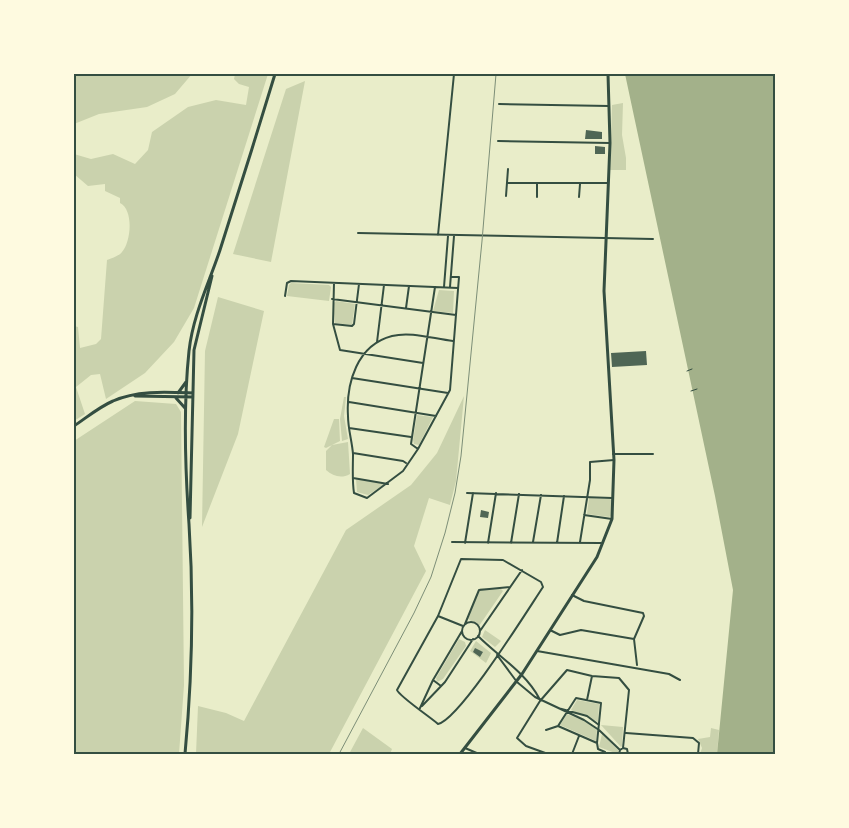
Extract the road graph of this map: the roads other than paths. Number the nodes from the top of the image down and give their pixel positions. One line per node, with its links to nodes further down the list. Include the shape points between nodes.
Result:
1 (276, 74): 22 (main road)
2 (454, 74): 17 (street)
3 (608, 74): 5 (main road)
4 (499, 104): 5 (street)
5 (610, 106): 7 (main road)
6 (498, 141): 7 (street)
7 (610, 143): 10 (main road)
8 (508, 169): 9 (street)
9 (507, 183): 11 (street); 13 (street)
10 (608, 183): 12 (street); 21 (main road)
11 (537, 184): 12 (street); 15 (street)
12 (580, 184): 14 (street)
13 (506, 196)
14 (579, 196)
15 (537, 197)
16 (358, 233): 17 (street)
17 (438, 235): 18 (street)
18 (448, 236): 19 (street); 29 (street)
19 (454, 236): 21 (street); 23 (street)
20 (654, 239): 21 (street)
21 (606, 240): 63 (main road, via 604,291)
22 (213, 270): 46 (main road, via 194,326); 52 (main road, via 194,350)
23 (451, 277): 30 (street); 31 (street, via 459,277)
24 (334, 283): 25 (street); 32 (street, via 291,281 287,283); 33 (street)
25 (359, 284): 26 (street); 34 (street)
26 (384, 285): 27 (street); 35 (street)
27 (410, 286): 28 (street); 36 (street)
28 (435, 287): 29 (street); 37 (street)
29 (444, 287): 30 (street)
30 (450, 287): 31 (street)
31 (458, 288): 38 (street)
32 (285, 296)
33 (332, 299): 34 (street); 39 (street)
34 (357, 302): 35 (street); 39 (street, via 352,326)
35 (382, 305): 36 (street); 42 (street)
36 (406, 308): 37 (street)
37 (431, 312): 38 (street); 40 (street)
38 (456, 315): 41 (street)
39 (333, 324): 43 (street, via 340,350)
40 (427, 338): 41 (street); 42 (street, via 409,334); 44 (street)
41 (453, 341): 49 (street)
42 (378, 342): 43 (street)
43 (362, 354): 44 (street); 45 (street)
44 (423, 364): 47 (street)
45 (352, 378): 47 (street); 54 (street)
46 (187, 379): 48 (main road); 51 (main road)
47 (420, 388): 49 (street); 56 (street)
48 (178, 393): 50 (main road); 51 (main road)
49 (448, 393): 57 (street)
50 (132, 395): 53 (main road); 58 (main road, via 109,402)
51 (186, 395): 52 (main road); 53 (main road); 55 (main road)
52 (193, 395): 79 (main road)
53 (170, 397): 55 (main road, via 181,401)
54 (348, 402): 56 (street); 59 (street)
55 (186, 410): 79 (main road)
56 (416, 413): 57 (street); 60 (street)
57 (436, 416): 61 (street)
58 (74, 426)
59 (349, 428): 60 (street); 62 (street)
60 (412, 437): 61 (street, via 412,444)
61 (418, 449): 66 (street)
62 (353, 453): 66 (street); 67 (street)
63 (613, 454): 64 (street); 65 (main road)
64 (653, 454)
65 (614, 460): 75 (street, via 590,462); 76 (main road)
66 (407, 464): 68 (street)
67 (353, 478): 68 (street); 68 (street, via 354,493 367,498)
68 (388, 484)
69 (467, 493): 70 (street)
70 (473, 493): 71 (street); 81 (street)
71 (496, 494): 72 (street); 82 (street)
72 (519, 494): 73 (street); 83 (street)
73 (541, 495): 74 (street); 84 (street)
74 (564, 496): 75 (street); 85 (street)
75 (587, 497): 76 (street); 77 (street)
76 (614, 498): 78 (main road)
77 (584, 515): 78 (street); 86 (street)
78 (612, 519): 87 (main road)
79 (189, 523): 123 (main road, via 190,701)
80 (452, 542): 81 (street)
81 (465, 542): 82 (street)
82 (488, 543): 83 (street)
83 (511, 543): 84 (street)
84 (533, 543): 85 (street)
85 (557, 543): 86 (street)
86 (580, 543): 87 (street)
87 (604, 543): 90 (main road)
88 (522, 570): 89 (street); 91 (street, via 503,560 461,559); 100 (street, via 541,582 543,587)
89 (510, 588): 92 (street, via 478,590); 95 (street)
90 (572, 595): 93 (main road); 98 (street, via 584,601 643,613)
91 (438, 616): 92 (street); 110 (street, via 397,690 399,695)
92 (464, 625): 94 (street); 95 (street, via 476,623)
93 (550, 630): 98 (street, via 560,635 581,630); 99 (main road)
94 (462, 631): 97 (street, via 466,638); 104 (street)
95 (480, 631): 96 (street)
96 (478, 636): 97 (street); 100 (street)
97 (473, 639): 107 (street)
98 (634, 639): 101 (street)
99 (537, 651): 102 (main road); 105 (street, via 669,674)
100 (497, 655): 102 (street); 106 (street); 110 (street, via 444,723 438,724)
101 (637, 665)
102 (522, 674): 106 (main road); 108 (street)
103 (592, 676): 108 (street, via 567,670 562,672); 109 (street); 116 (street, via 619,678 629,690)
104 (433, 680): 107 (street); 110 (street)
105 (680, 680)
106 (517, 682): 108 (street); 119 (main road)
107 (441, 686): 110 (street)
108 (540, 700): 111 (street); 126 (street, via 517,738 526,746)
109 (587, 700): 111 (street, via 576,698); 112 (street, via 601,703)
110 (420, 708)
111 (567, 711): 112 (street, via 587,716); 113 (street); 115 (street)
112 (600, 725): 115 (street)
113 (558, 726): 114 (street); 117 (street)
114 (546, 730)
115 (599, 730): 118 (street); 121 (street)
116 (626, 733): 120 (street); 130 (street, via 693,738 700,743)
117 (579, 736): 118 (street); 127 (street)
118 (598, 743): 122 (street, via 598,749)
119 (465, 748): 124 (main road); 125 (street)
120 (624, 748): 121 (street); 129 (street)
121 (620, 750): 128 (street)
122 (605, 752)
123 (185, 754)
124 (460, 754)
125 (479, 754)
126 (548, 754)
127 (572, 754)
128 (620, 754)
129 (628, 754)
130 (698, 754)

